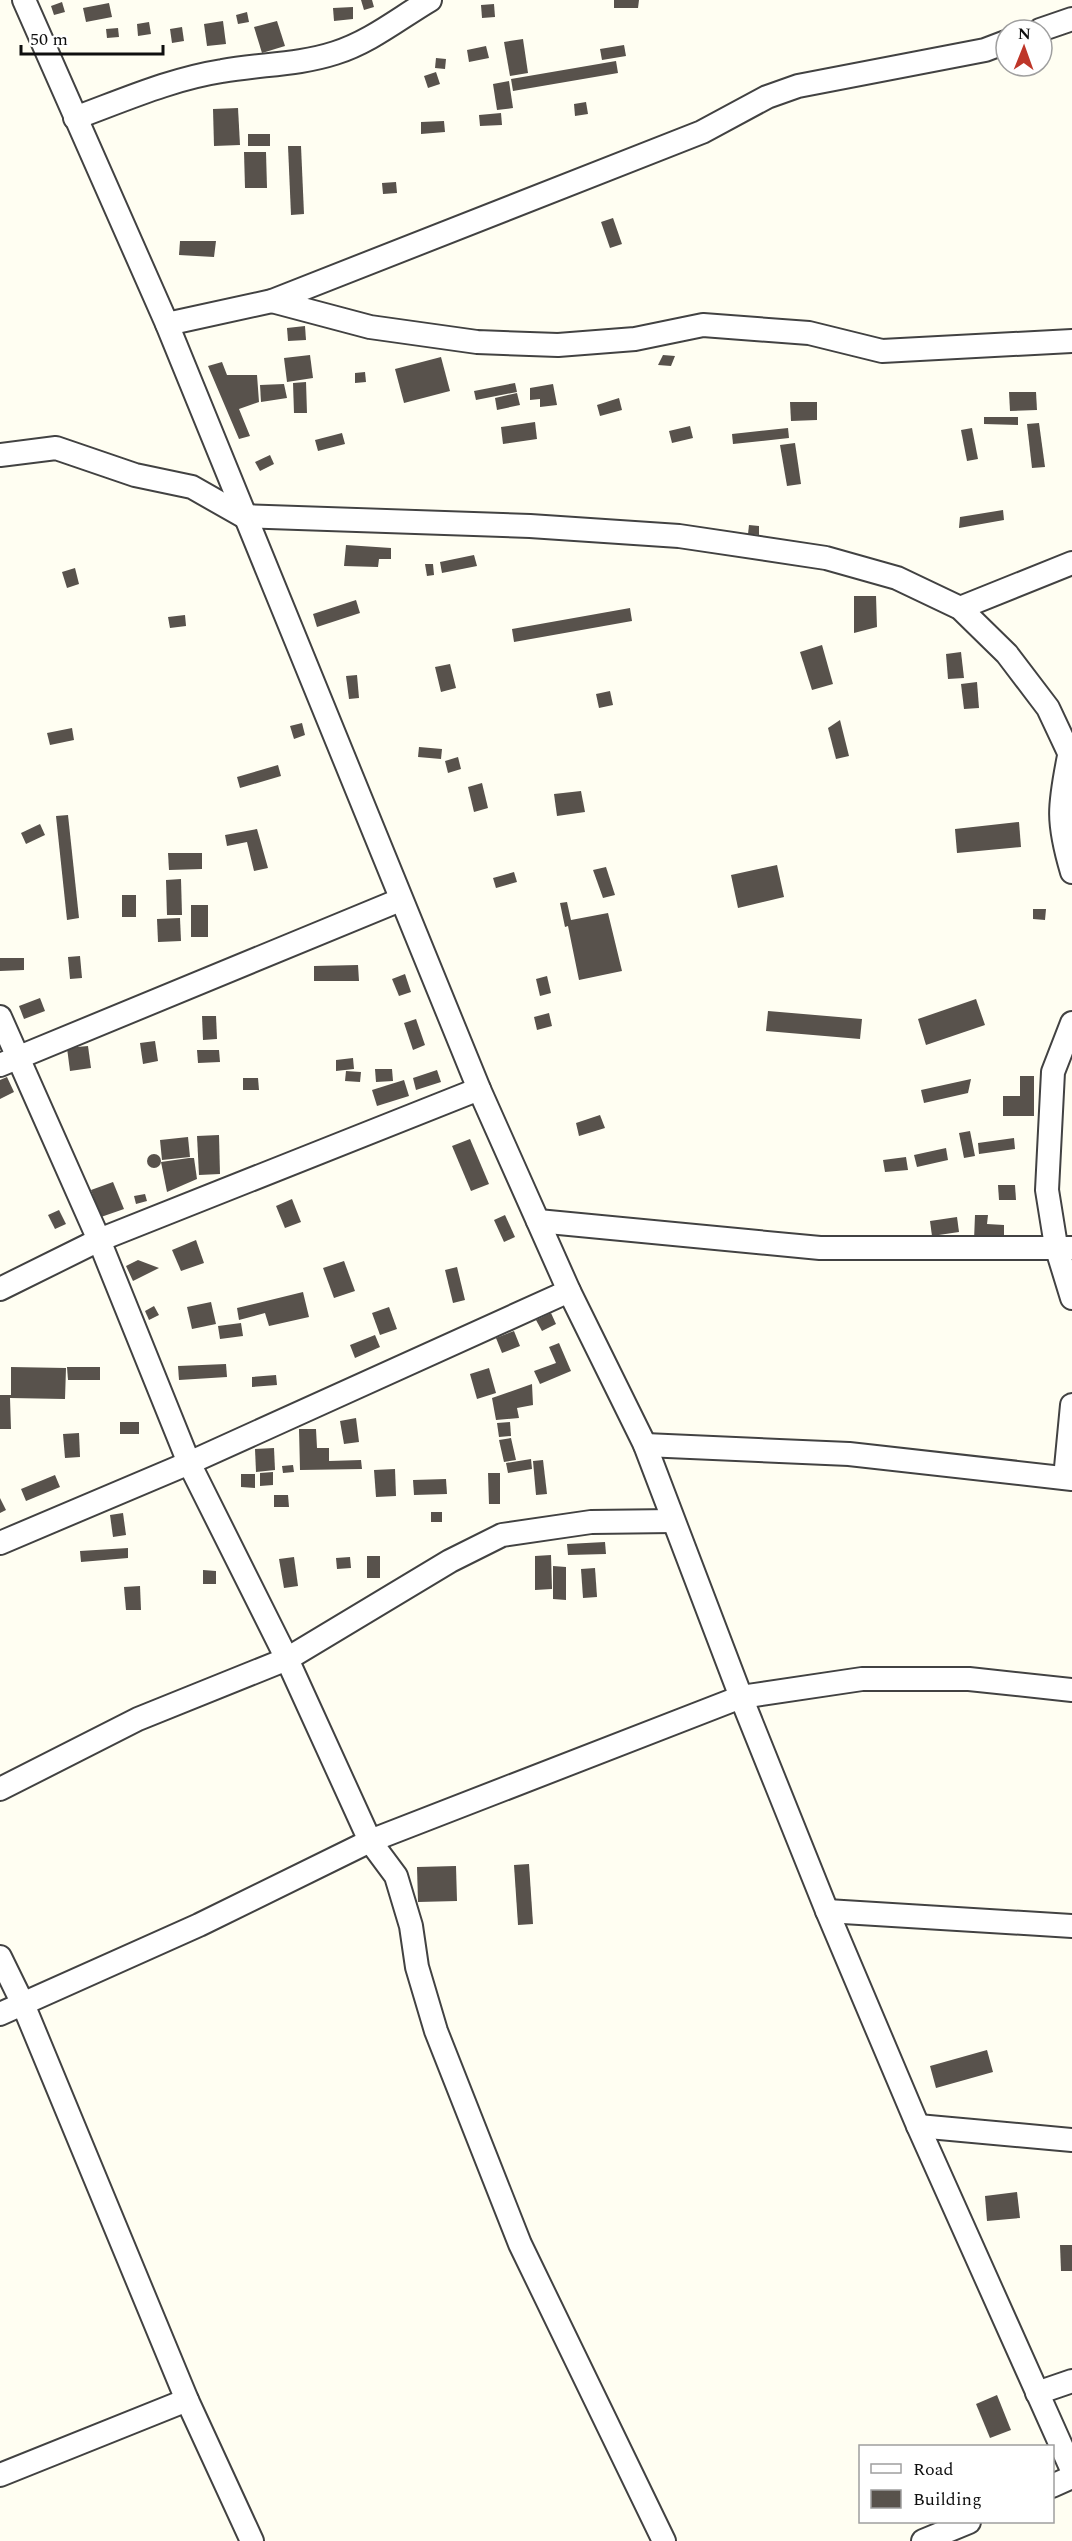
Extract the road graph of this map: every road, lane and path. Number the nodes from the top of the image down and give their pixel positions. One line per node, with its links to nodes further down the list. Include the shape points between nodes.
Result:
1 (24, 0): 8 (street)
2 (430, 0): 8 (street, via 364,42 334,53 277,65 223,70 163,85)
3 (1069, 0): 4 (street)
4 (1072, 5)
5 (1072, 19): 6 (street)
6 (1054, 25)
7 (994, 47): 9 (street, via 798,86 767,97 702,132)
8 (75, 118): 10 (street)
9 (272, 301): 10 (street); 11 (street, via 370,327 477,342 558,345 635,339 703,325 809,333 882,351)
10 (167, 324): 13 (street)
11 (1072, 340)
12 (0, 455): 13 (street, via 64,450 135,475 192,487)
13 (243, 516): 15 (street, via 530,525 679,536 826,558 897,578); 18 (street)
14 (1072, 563): 15 (street)
15 (960, 608): 16 (street, via 1007,654 1048,708)
16 (1070, 757): 17 (street, via 1060,802 1061,835)
17 (1072, 872)
18 (400, 900): 21 (street); 22 (street)
19 (0, 1017): 21 (street)
20 (1072, 1023): 25 (street, via 1053,1072 1047,1190)
21 (10, 1061): 24 (street)
22 (479, 1089): 23 (street); 24 (street)
23 (538, 1221): 25 (street, via 820,1248); 27 (street)
24 (99, 1240): 26 (street); 31 (street)
25 (1064, 1247): 28 (street)
26 (0, 1289)
27 (569, 1291): 30 (street); 31 (street)
28 (1072, 1298)
29 (1072, 1405): 32 (street)
30 (645, 1445): 32 (street, via 849,1454); 33 (street)
31 (189, 1463): 34 (street); 35 (street)
32 (1068, 1479)
33 (673, 1521): 35 (street, via 591,1522 502,1534); 37 (street)
34 (0, 1543)
35 (286, 1659): 38 (street, via 138,1719); 39 (street)
36 (1072, 1690): 37 (street, via 969,1679 862,1679)
37 (741, 1697): 39 (street); 40 (street)
38 (0, 1788)
39 (370, 1841): 43 (street, via 199,1925); 56 (street, via 396,1876 436,2031 520,2244)
40 (827, 1911): 41 (street); 45 (street)
41 (1072, 1926)
42 (0, 1957): 43 (street)
43 (22, 2004): 44 (street); 49 (street)
44 (0, 2014)
45 (918, 2126): 46 (street); 48 (street)
46 (1072, 2140)
47 (1072, 2381): 48 (street)
48 (1037, 2393): 50 (street)
49 (187, 2400): 51 (street); 55 (street)
50 (1072, 2470)
51 (0, 2475)
52 (1072, 2477): 53 (street)
53 (1054, 2486)
54 (967, 2523): 57 (street)
55 (252, 2541)
56 (664, 2541)
57 (923, 2541)

